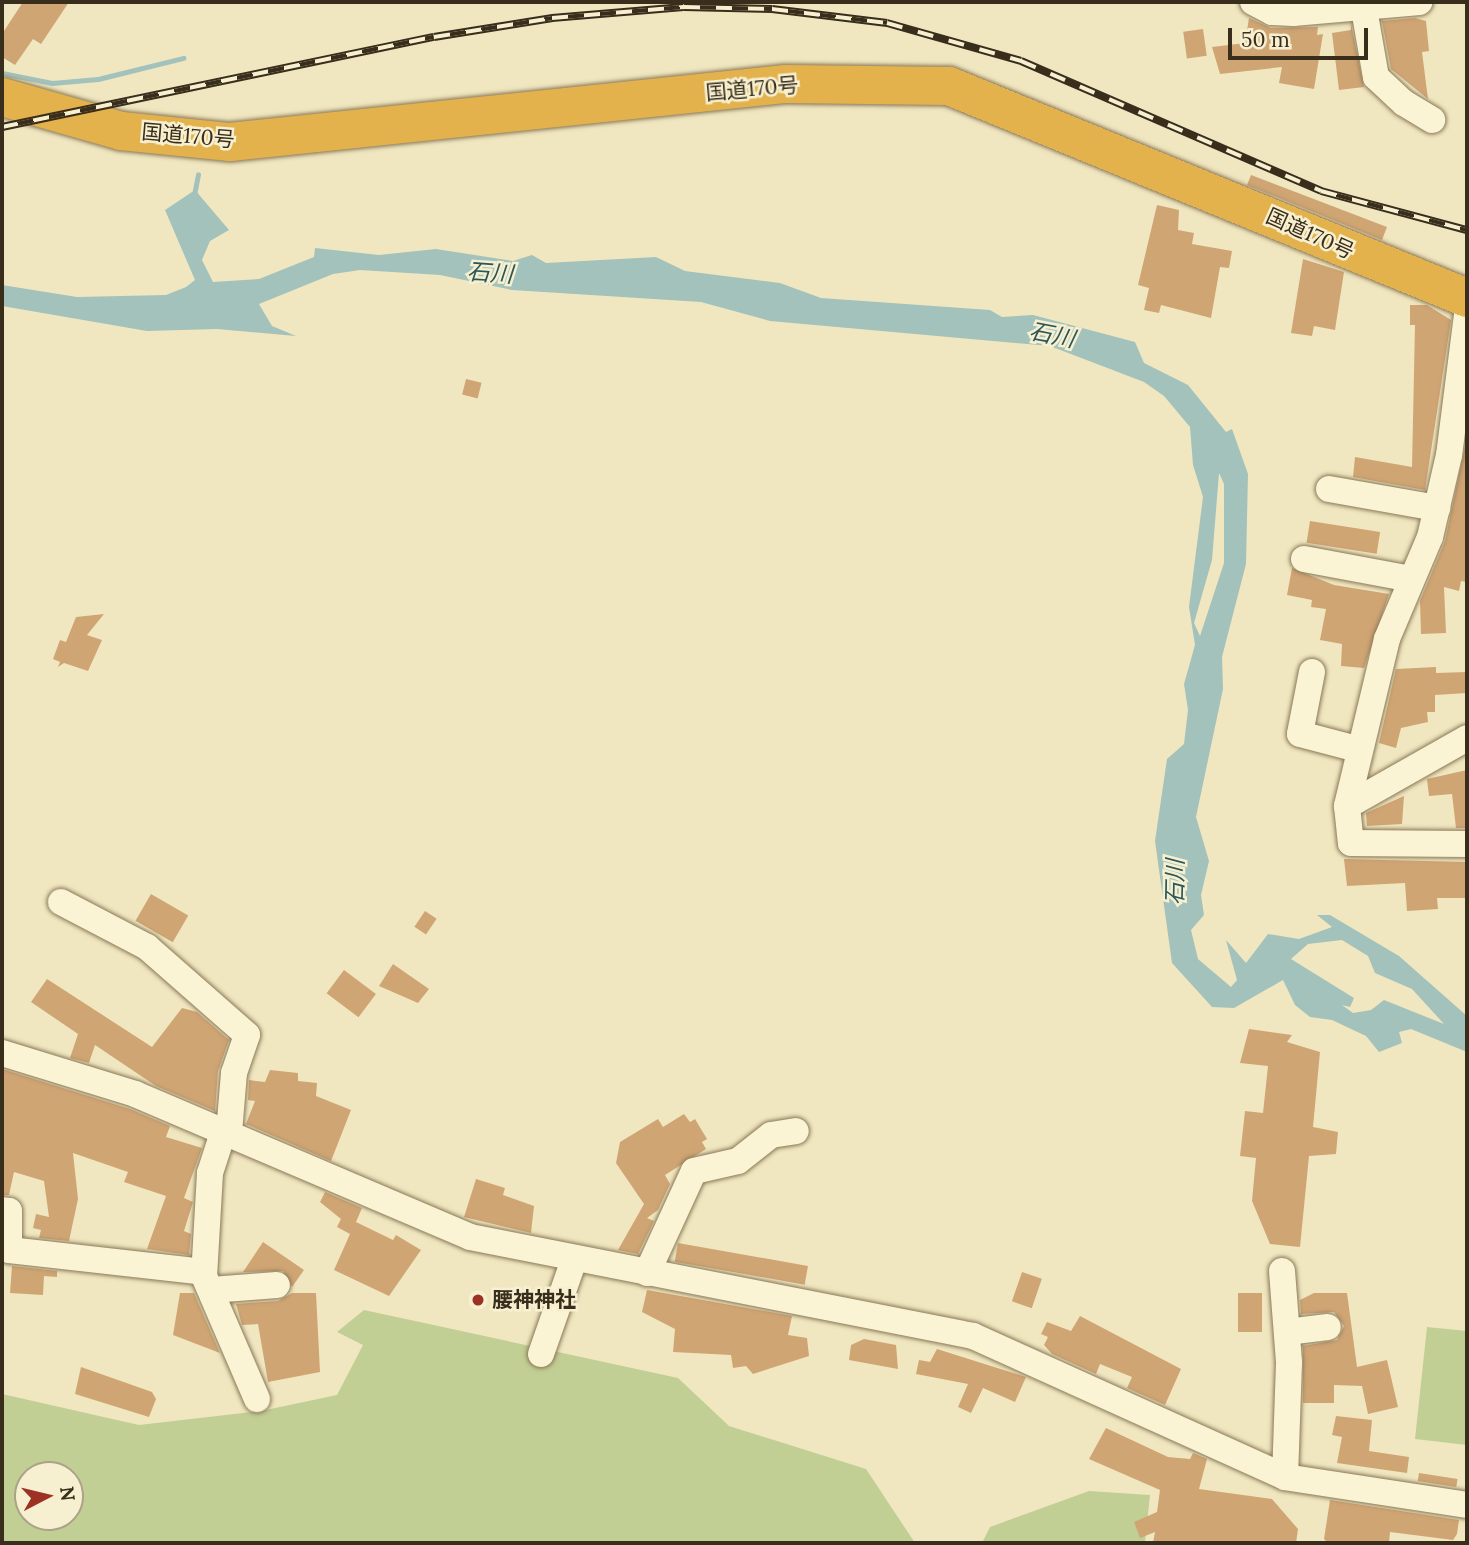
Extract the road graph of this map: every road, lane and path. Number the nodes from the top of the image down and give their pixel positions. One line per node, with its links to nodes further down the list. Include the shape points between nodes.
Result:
1 (1253, 2): 3 (street, via 1283,13)
2 (1420, 2): 3 (street)
3 (1364, 9): 5 (street, via 1376,77 1404,103)
4 (2, 97): 6 (highway, 国道170号, via 121,131 230,142 786,84 949,86)
5 (1432, 120)
6 (1467, 298)
7 (1467, 315): 8 (street)
8 (1458, 456): 10 (street)
9 (1329, 489): 10 (street, via 1369,486)
10 (1437, 508): 12 (street)
11 (1304, 559): 12 (street, via 1341,555)
12 (1411, 579): 15 (street, via 1387,639)
13 (1315, 686): 15 (street, via 1300,734)
14 (1467, 738): 16 (street)
15 (1357, 749): 16 (street)
16 (1347, 806): 17 (street, via 1351,843)
17 (1467, 844)
18 (61, 902): 21 (street, via 148,947 247,1035 234,1073)
19 (2, 1054): 21 (street, via 135,1094)
20 (796, 1131): 25 (street, via 771,1135 738,1161 694,1171)
21 (229, 1133): 23 (street, via 470,1237); 26 (street, via 221,1139 210,1173)
22 (2, 1210): 26 (street, via 9,1211 9,1250)
23 (575, 1260): 25 (street); 30 (street)
24 (1282, 1271): 29 (street)
25 (647, 1273): 32 (street, via 973,1336)
26 (207, 1281): 27 (street); 31 (street)
27 (277, 1284)
28 (1328, 1327): 29 (street)
29 (1287, 1332): 32 (street)
30 (541, 1354)
31 (257, 1399)
32 (1285, 1477): 33 (street)
33 (1467, 1505)

